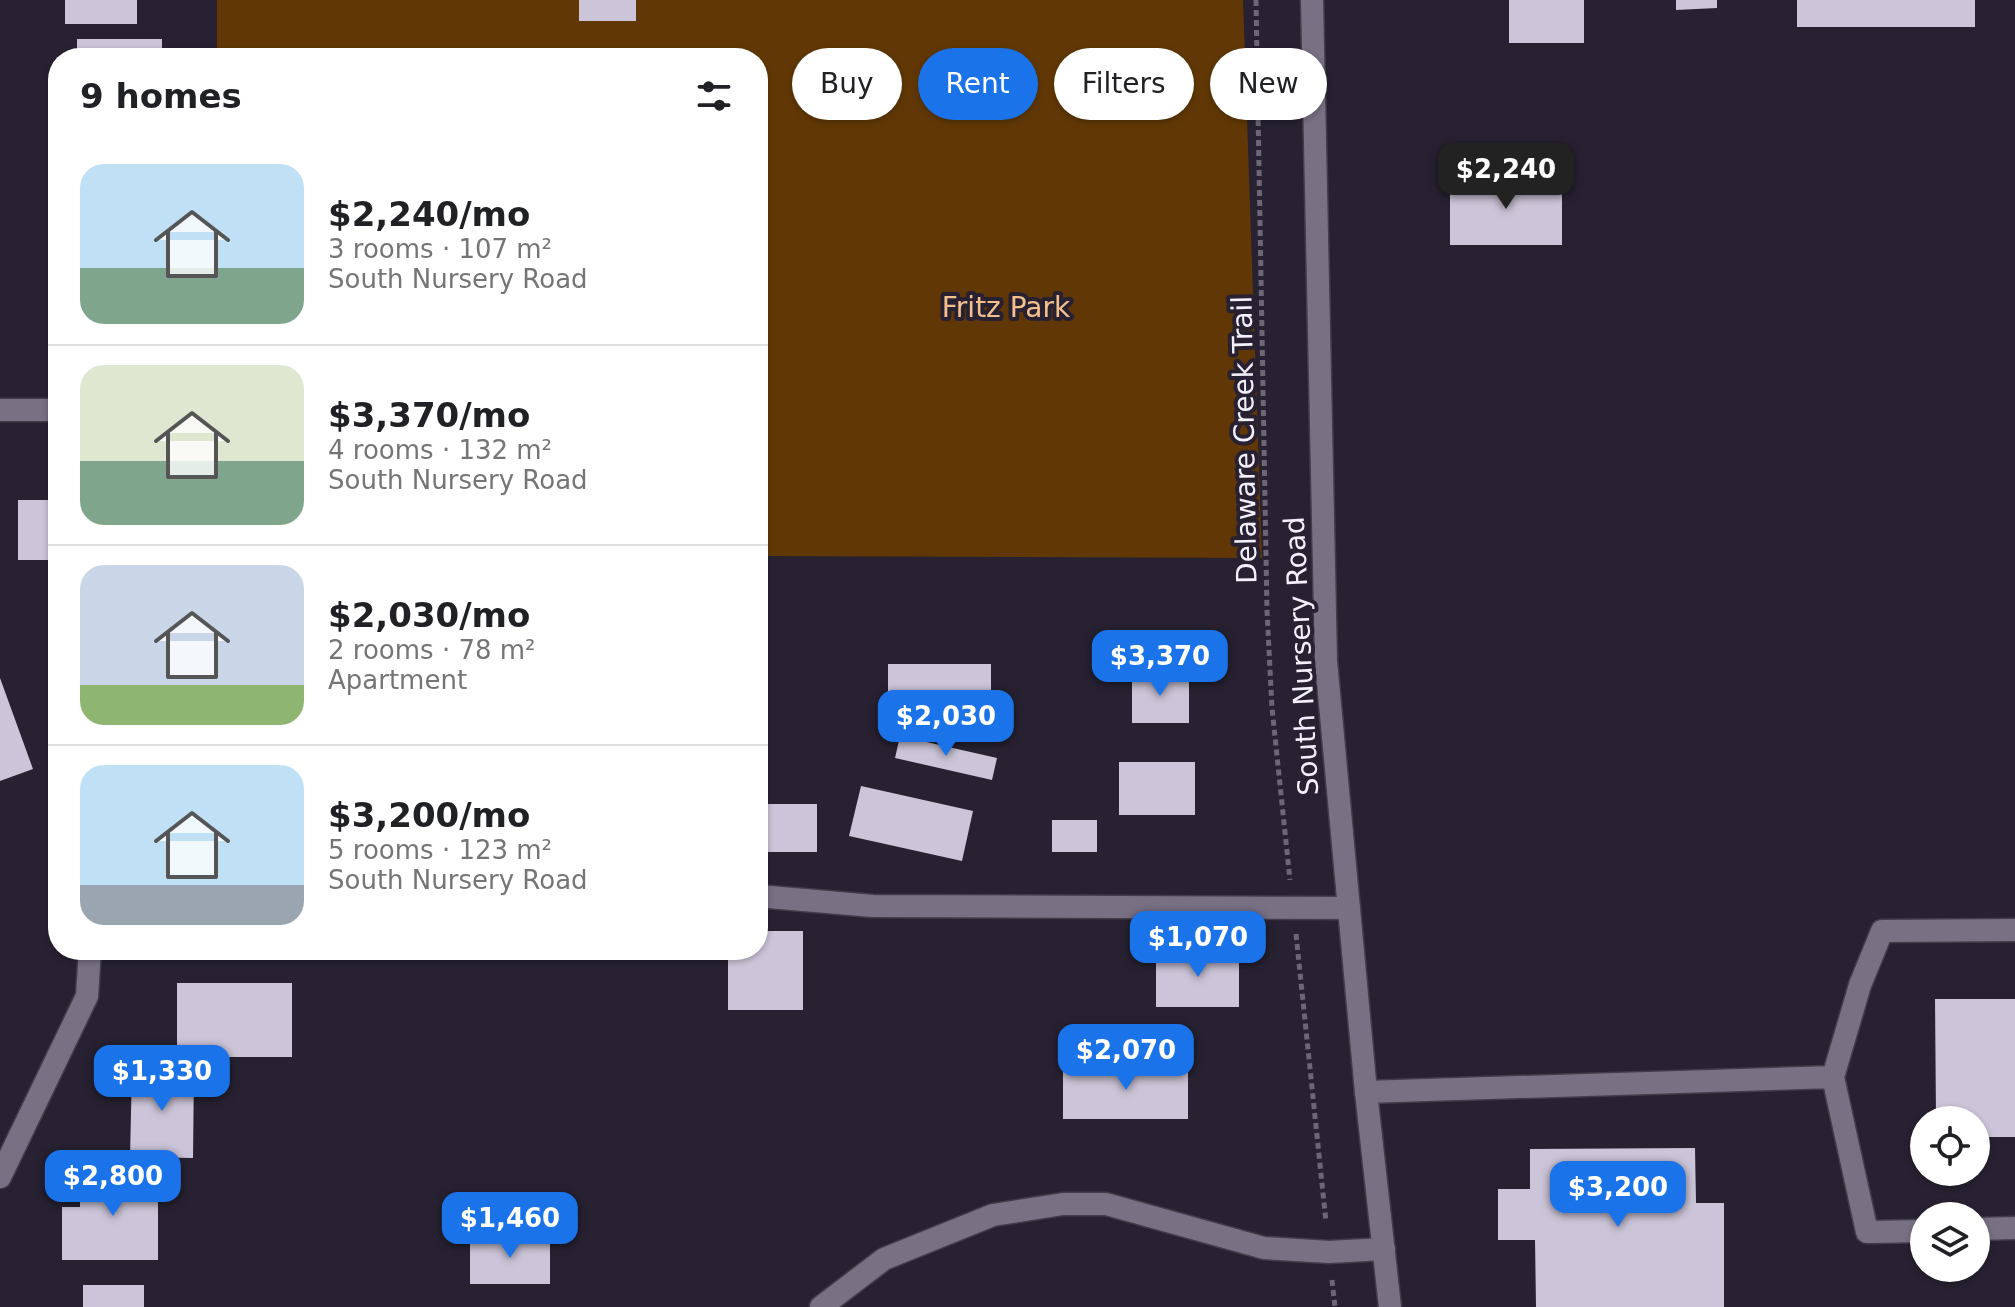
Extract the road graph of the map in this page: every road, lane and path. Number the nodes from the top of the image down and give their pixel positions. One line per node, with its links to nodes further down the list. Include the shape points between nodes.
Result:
1 (1256, 0): 7 (path, Delaware Creek Trail, via 1267,611)
2 (1312, 0): 6 (street, South Nursery Road, via 1326,661)
3 (0, 410): 4 (street)
4 (48, 410)
5 (768, 897): 7 (street, via 873,906)
6 (1349, 908): 7 (street); 11 (street, South Nursery Road)
7 (1293, 909): 17 (path, Delaware Creek Trail)
8 (2015, 930): 10 (street, via 1882,931)
9 (89, 960): 12 (street, via 87,996)
10 (1833, 1077): 11 (street); 15 (street, via 1867,1232)
11 (1366, 1092): 16 (street, South Nursery Road)
12 (0, 1177)
13 (2015, 1228): 14 (street)
14 (1990, 1229)
15 (1910, 1231)
16 (1384, 1249): 17 (street); 20 (street, South Nursery Road)
17 (1329, 1252): 18 (street, via 1264,1248 1106,1204 1063,1204 993,1215 884,1259); 19 (path, Delaware Creek Trail)
18 (821, 1307)
19 (1335, 1307)
20 (1390, 1307)

